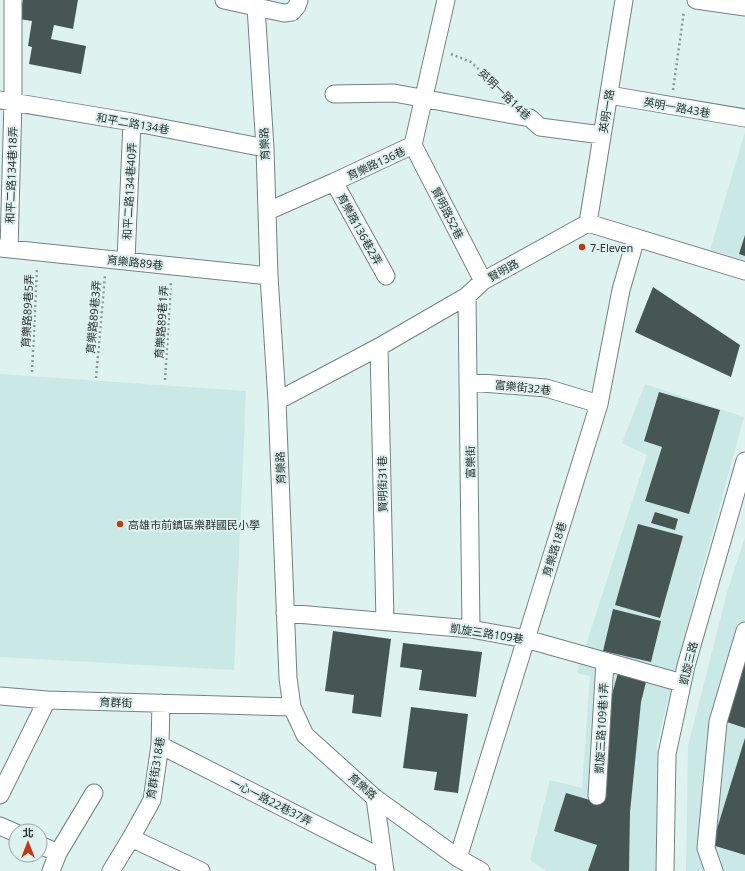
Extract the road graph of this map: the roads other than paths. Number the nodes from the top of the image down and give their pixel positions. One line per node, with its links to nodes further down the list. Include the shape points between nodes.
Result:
1 (13, 0): 12 (street, 和平二路134巷18弄)
2 (224, 0): 7 (street)
3 (299, 0): 7 (street, via 292,12 284,13)
4 (446, 0): 11 (street, 育樂路136巷)
5 (624, 0): 10 (street, 英明一路)
6 (691, 4): 8 (street)
7 (256, 7): 17 (street, 育樂路)
8 (745, 7)
9 (334, 94): 11 (street, via 394,93)
10 (608, 95): 13 (street, 英明一路43巷); 15 (street, 英明一路)
11 (424, 99): 15 (street, 英明一路14巷, via 530,118 540,127); 16 (street, 育樂路136巷)
12 (7, 101): 14 (street, 和平二路134巷); 22 (street, 和平二路134巷18弄)
13 (745, 118)
14 (132, 122): 17 (street, 和平二路134巷); 23 (street, 和平二路134巷40弄)
15 (602, 135): 20 (street, 英明一路)
16 (413, 146): 18 (street, 育樂路136巷); 27 (street, 賢明路52巷)
17 (265, 148): 19 (street, 育樂路)
18 (334, 182): 19 (street, 育樂路136巷); 26 (street, 育樂路136巷2弄)
19 (268, 211): 25 (street, 育樂路)
20 (588, 223): 21 (street); 27 (street, 賢明路)
21 (636, 238): 24 (street); 32 (street, 育樂路18巷, via 621,290)
22 (5, 248): 23 (street, 育樂路89巷)
23 (126, 260): 25 (street, 育樂路89巷)
24 (745, 271)
25 (269, 276): 31 (street, 育樂路)
26 (386, 276)
27 (483, 280): 28 (street, 賢明路)
28 (467, 296): 29 (street, 賢明路); 30 (street, 富樂街)
29 (379, 347): 31 (street, 賢明路); 35 (street, 賢明街31巷)
30 (469, 382): 32 (street, 富樂街32巷, via 546,388); 36 (street, 富樂街)
31 (277, 401): 34 (street, 育樂路)
32 (599, 404): 38 (street, 育樂路18巷)
33 (745, 461): 40 (street, 凱旋三路)
34 (285, 613): 35 (street, 凱旋三路109巷); 44 (street, 育樂路)
35 (385, 621): 36 (street, 凱旋三路109巷)
36 (471, 629): 38 (street, 凱旋三路109巷)
37 (745, 631): 60 (street, via 718,722 706,848)
38 (526, 639): 39 (street, 凱旋三路109巷); 53 (street, 育樂路18巷)
39 (605, 661): 40 (street, 凱旋三路109巷); 48 (street, 凱旋三路109巷1弄)
40 (682, 684): 59 (street, 凱旋三路, via 667,754)
41 (0, 696): 42 (street, 育群街)
42 (47, 700): 43 (street, 育群街); 47 (street)
43 (161, 703): 44 (street, 育群街); 45 (street, 育群街318巷)
44 (292, 707): 49 (street, 育樂路, via 305,735)
45 (160, 745): 50 (street, 育群街318巷, via 152,800); 54 (street, 一心一路22巷37弄)
46 (94, 793): 52 (street)
47 (0, 795)
48 (597, 796)
49 (375, 798): 53 (street, 育樂路); 54 (street)
50 (131, 838): 56 (street, 育群街318巷); 57 (street)
51 (48, 849): 52 (street)
52 (58, 853): 55 (street)
53 (458, 858): 58 (street, 育樂路)
54 (383, 864)
55 (51, 871)
56 (111, 871)
57 (200, 871)
58 (481, 871)
59 (665, 871)
60 (714, 871)

